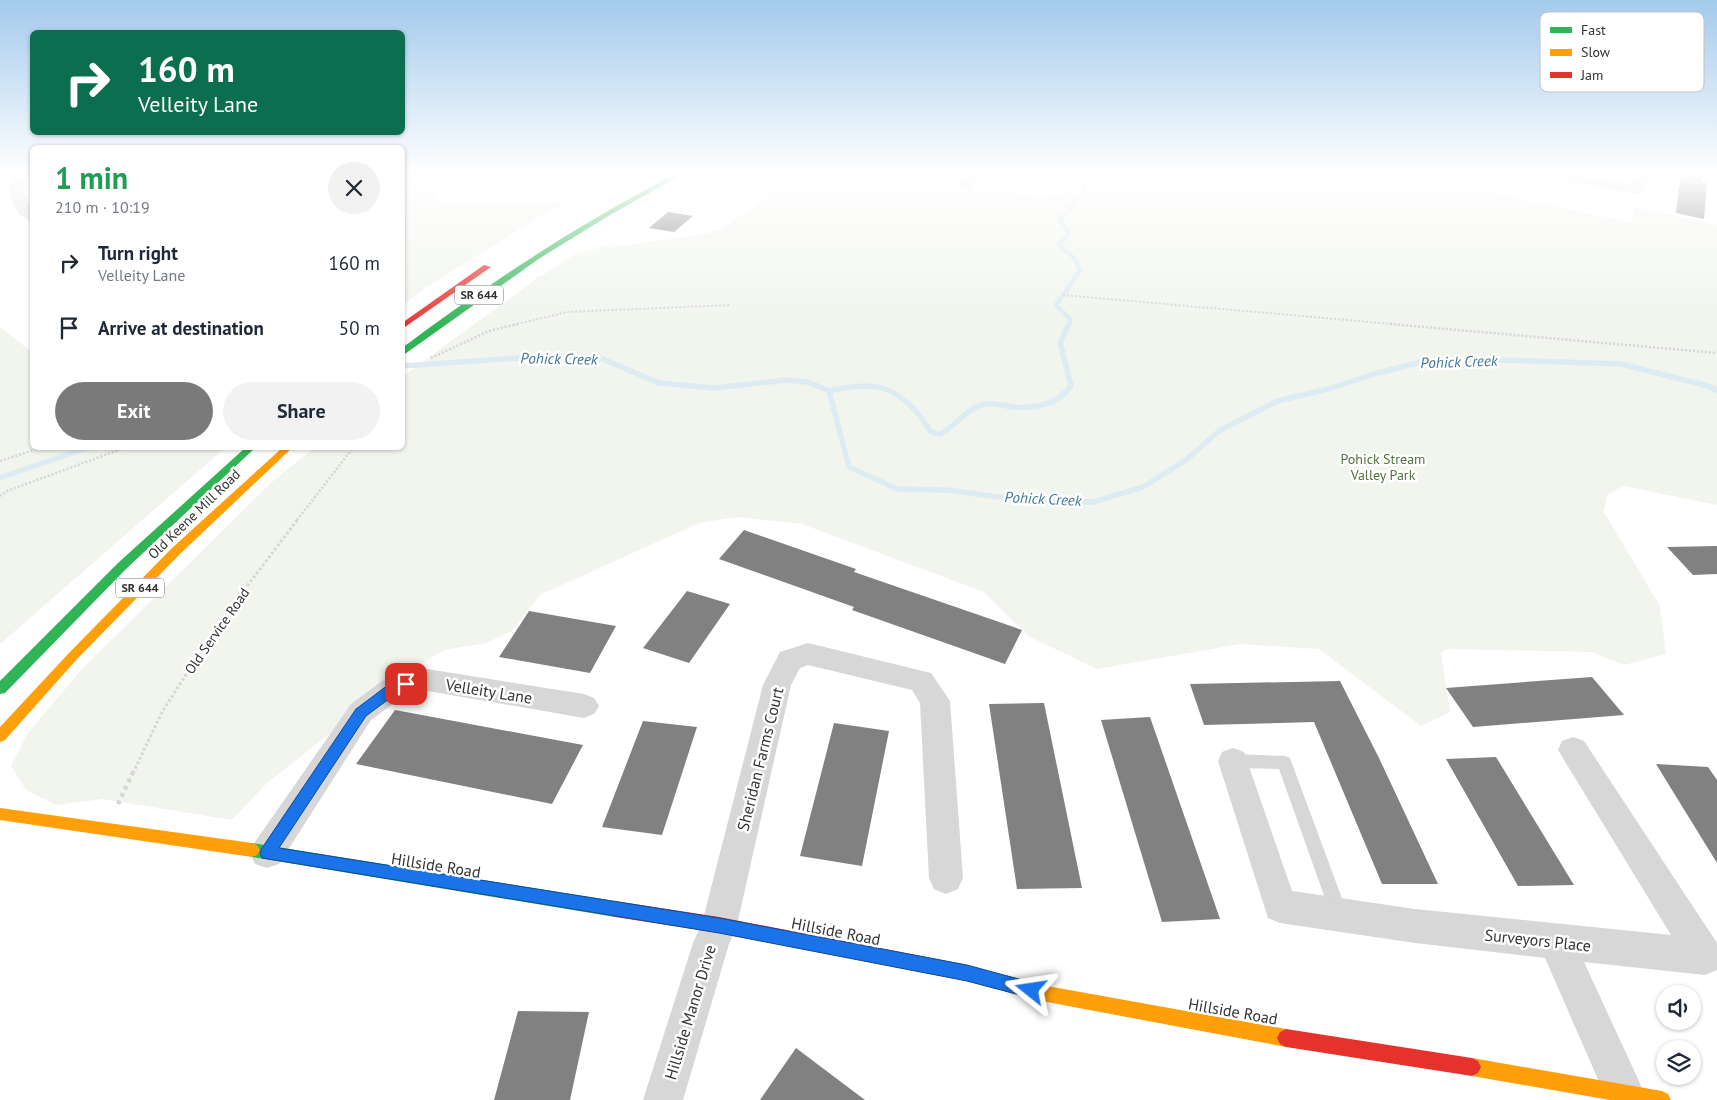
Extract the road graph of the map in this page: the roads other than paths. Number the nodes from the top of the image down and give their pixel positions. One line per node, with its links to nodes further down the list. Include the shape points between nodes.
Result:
1 (587, 225): 4 (main road, SR 644, via 503,278)
2 (498, 260): 3 (main road, SR 644)
3 (405, 325)
4 (405, 351)
5 (248, 450): 7 (main road, Old Keene Mill Road / SR 644, via 60,626)
6 (285, 450): 9 (main road, Old Keene Mill Road / SR 644, via 176,552 73,656)
7 (0, 689)
8 (584, 706): 13 (street, Velleity Lane, via 421,679 392,689 361,712)
9 (0, 736)
10 (1574, 750): 17 (street, Surveyors Place, via 1705,957)
11 (1233, 761): 15 (street, Surveyors Place, via 1280,906); 15 (lane, via 1285,763)
12 (0, 814): 13 (main road, Hillside Road)
13 (267, 853): 16 (main road, Hillside Road)
14 (946, 878): 16 (street, Sheridan Farms Court, via 935,700 922,681 808,654 790,660 777,685)
15 (1339, 915): 17 (street, Surveyors Place)
16 (719, 925): 18 (main road, Hillside Road, via 967,973 1066,998); 19 (street, Hillside Manor Drive)
17 (1556, 942): 18 (street)
18 (1624, 1093): 20 (main road, Hillside Road)
19 (663, 1100)
20 (1662, 1100)

